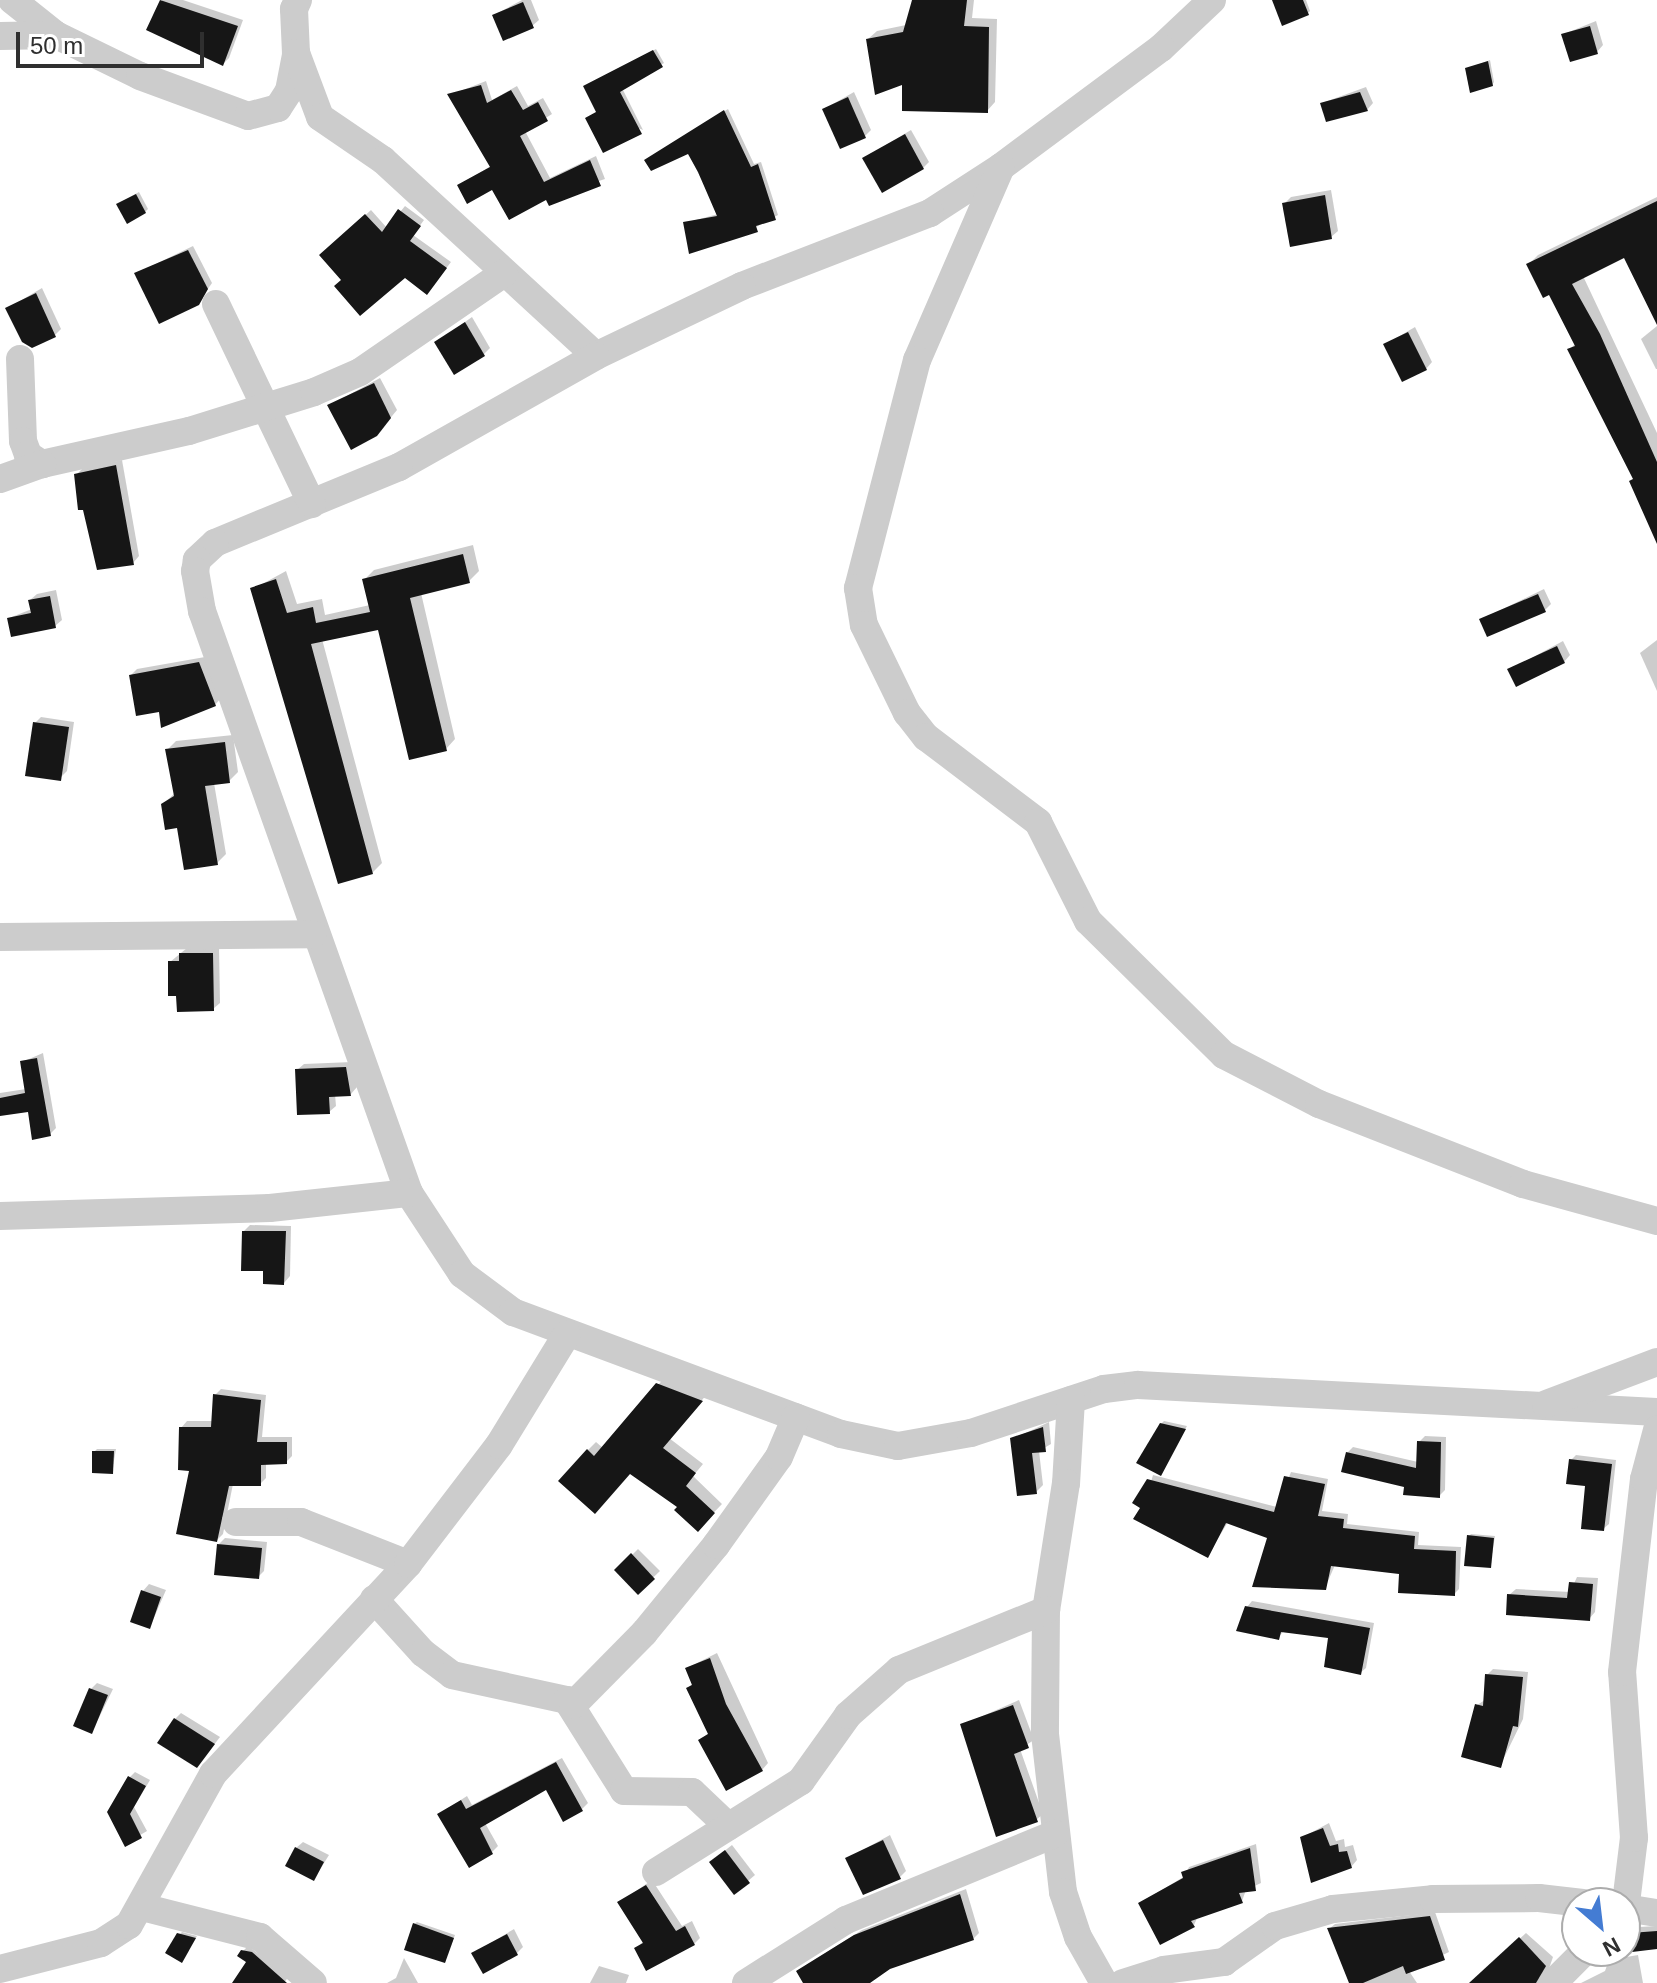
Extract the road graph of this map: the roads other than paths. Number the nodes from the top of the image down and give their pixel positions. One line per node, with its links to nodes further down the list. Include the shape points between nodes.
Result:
1 (12, 0): 4 (street)
2 (298, 0): 6 (street)
3 (1212, 0): 7 (street, via 1161,48)
4 (56, 35): 5 (street); 6 (street, via 140,76 248,116 278,108 289,91)
5 (0, 36)
6 (296, 53): 8 (street, via 320,117 332,130 383,160)
7 (1001, 167): 10 (street, via 930,213 742,286); 20 (street, via 917,360 858,588 864,625 907,713 926,737 1038,822 1088,921 1163,1001 1233,1061 1319,1104 1523,1184)
8 (504, 273): 10 (street); 12 (street, via 360,372)
9 (216, 304): 12 (street)
10 (596, 356): 15 (street, via 453,441)
11 (20, 359): 13 (street, via 23,441 28,455)
12 (264, 409): 13 (street); 15 (street)
13 (42, 464): 14 (street)
14 (0, 479)
15 (312, 504): 16 (street, via 215,543 197,560 195,571 202,611 290,848)
16 (313, 934): 17 (street); 18 (street)
17 (0, 937)
18 (409, 1193): 19 (street, via 270,1208); 21 (street, via 434,1236 484,1294)
19 (0, 1216)
20 (1657, 1221)
21 (567, 1334): 26 (street); 29 (street, via 499,1445)
22 (1657, 1362): 24 (street)
23 (1071, 1400): 24 (street, via 1138,1385); 26 (street, via 917,1446 841,1434); 31 (street, via 1066,1483)
24 (1540, 1408): 25 (street)
25 (1657, 1412)
26 (796, 1417): 32 (street, via 779,1457 716,1545 644,1633)
27 (1657, 1430): 36 (street, via 1641,1495 1622,1672 1634,1838)
28 (236, 1522): 29 (street, via 301,1522)
29 (408, 1564): 30 (street)
30 (374, 1599): 32 (street, via 423,1653 452,1675 535,1690); 38 (street, via 213,1774 178,1830)
31 (1046, 1610): 33 (street, via 899,1670 848,1715 809,1774); 34 (street, via 1045,1734)
32 (573, 1705): 33 (street, via 624,1791 692,1792)
33 (728, 1826): 35 (street)
34 (1055, 1834): 42 (street, via 846,1920); 43 (street, via 1070,1916)
35 (656, 1872)
36 (1628, 1887)
37 (1561, 1900): 44 (street, via 1433,1899 1333,1909 1275,1926 1224,1962 1164,1970)
38 (142, 1907): 40 (street, via 116,1936 101,1943); 41 (street, via 260,1937)
39 (1569, 1967): 45 (street)
40 (0, 1969)
41 (313, 1983)
42 (746, 1983)
43 (1104, 1983)
44 (1123, 1983)
45 (1553, 1983)

